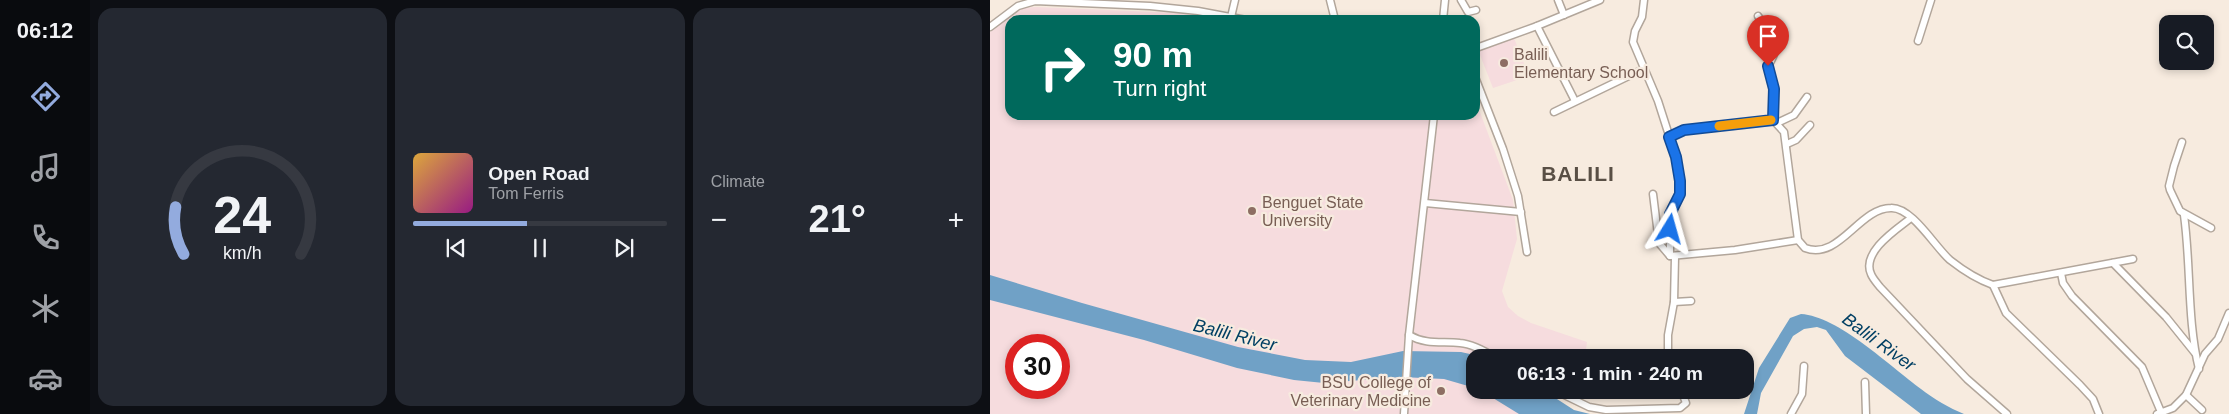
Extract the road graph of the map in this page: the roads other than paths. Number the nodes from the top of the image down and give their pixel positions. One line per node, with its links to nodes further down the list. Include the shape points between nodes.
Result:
1 (1235, 0): 14 (street)
2 (1330, 0): 15 (street)
3 (1461, 0): 11 (street, via 1468,12)
4 (1558, 0): 17 (street)
5 (1600, 0): 17 (street)
6 (1644, 0): 32 (street, via 1633,42)
7 (1930, 0): 22 (street)
8 (1063, 1): 10 (street); 12 (street, via 1025,3)
9 (1446, 2): 16 (street)
10 (1150, 3): 13 (street)
11 (1476, 10)
12 (1008, 15)
13 (1220, 15)
14 (1231, 15)
15 (1334, 15)
16 (1444, 15)
17 (1564, 15): 20 (street)
18 (1758, 16): 30 (street, via 1777,47 1768,66 1774,89)
19 (1005, 17): 21 (street)
20 (1537, 26): 23 (street); 27 (street)
21 (990, 27)
22 (1918, 41)
23 (1480, 47)
24 (1637, 72): 27 (street)
25 (1480, 90): 37 (street, via 1503,149)
26 (1807, 97): 30 (street, via 1794,115)
27 (1575, 101): 28 (street)
28 (1554, 112)
29 (1434, 120): 36 (street)
30 (1775, 121): 32 (street, via 1684,130); 34 (street, via 1784,132)
31 (1810, 125): 34 (street, via 1796,140)
32 (1669, 137): 43 (street, via 1680,181 1680,194 1670,214)
33 (2182, 142): 38 (street, via 2169,186)
34 (1787, 144): 41 (street)
35 (1653, 194): 43 (street, via 1659,243)
36 (1426, 203): 37 (street); 53 (street)
37 (1520, 212): 42 (street)
38 (2184, 215): 40 (street); 56 (street)
39 (1911, 218): 41 (street, via 1902,210 1890,208 1872,214 1836,243 1826,247 1810,250); 47 (street, via 1948,258 1974,278); 48 (street, via 1879,244 1871,258 1870,274)
40 (2212, 228)
41 (1798, 240): 43 (street)
42 (1527, 252)
43 (1673, 256): 49 (street)
44 (2133, 259): 45 (street)
45 (2113, 263): 46 (street); 56 (street)
46 (2061, 274): 47 (street); 64 (street, via 2072,296 2142,367)
47 (1993, 285): 69 (street, via 2006,313 2093,399)
48 (1890, 298): 51 (street); 68 (street, via 1967,379)
49 (1674, 302): 50 (street); 55 (street)
50 (1691, 302)
51 (1884, 304)
52 (2229, 313): 58 (street, via 2218,339 2205,354)
53 (1409, 339): 54 (street, via 1461,343); 65 (street)
54 (1482, 349)
55 (1668, 349)
56 (2195, 352): 58 (street)
57 (1804, 366): 66 (street, via 1802,394)
58 (2199, 369): 60 (street)
59 (1865, 382): 67 (street)
60 (2186, 395): 63 (street); 64 (street, via 2173,408)
61 (1573, 399): 62 (street, via 1606,410 1675,409 1686,403)
62 (1684, 399)
63 (2202, 410)
64 (2159, 413)
65 (1404, 414)
66 (1791, 414)
67 (1866, 414)
68 (2007, 414)
69 (2099, 414)

